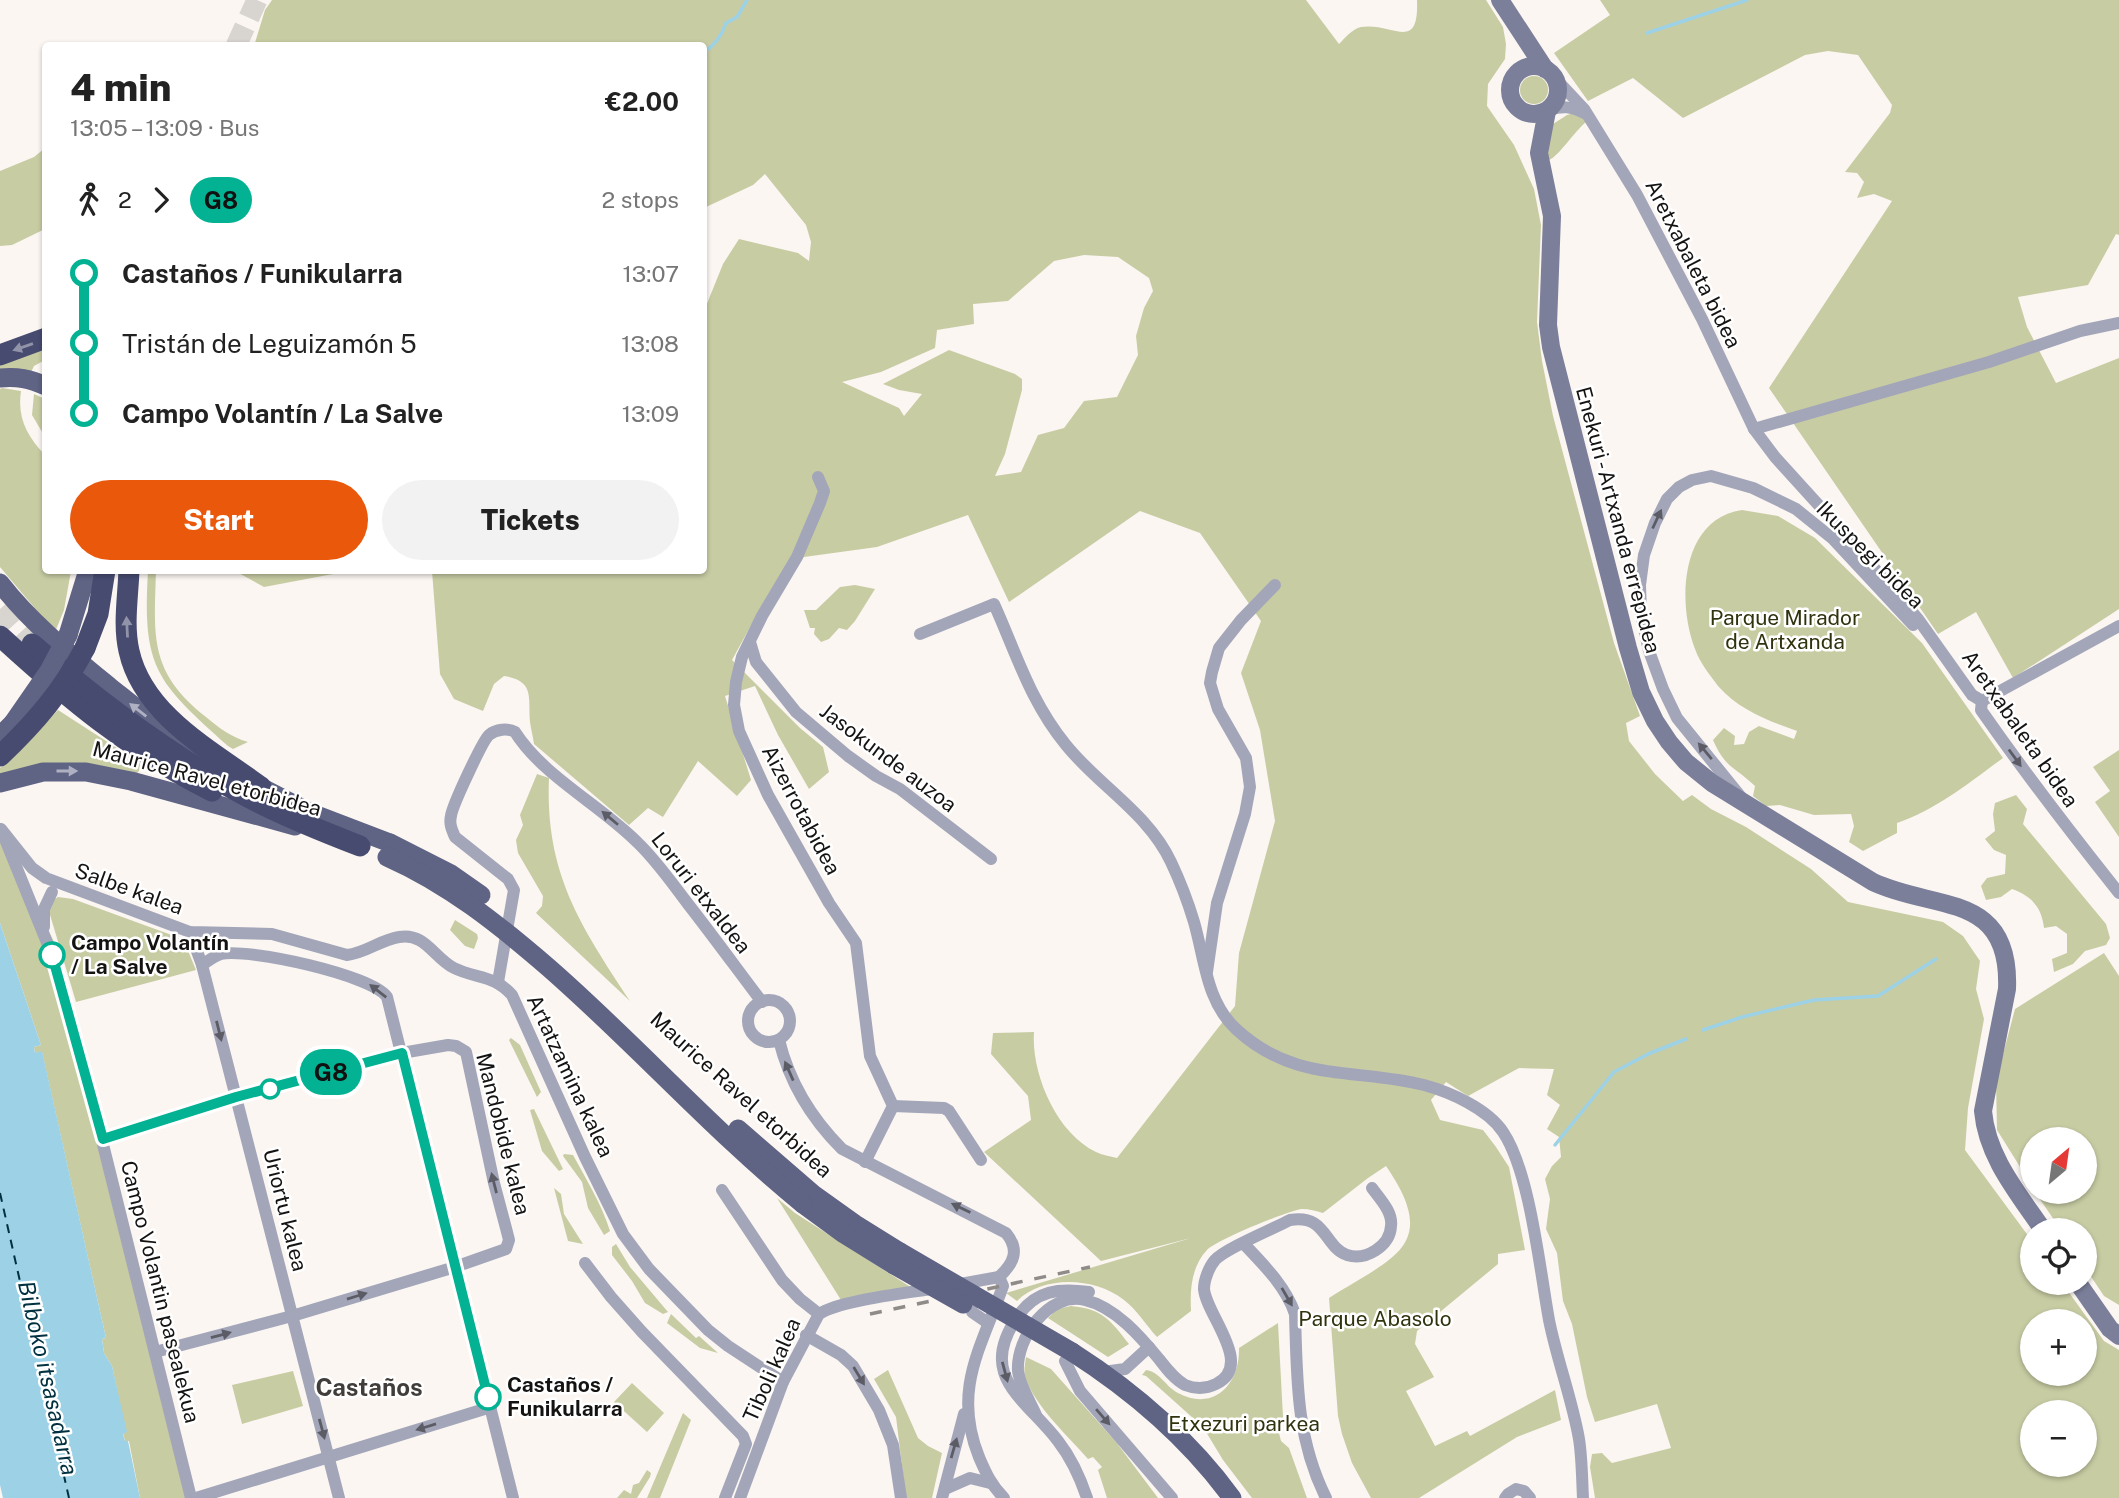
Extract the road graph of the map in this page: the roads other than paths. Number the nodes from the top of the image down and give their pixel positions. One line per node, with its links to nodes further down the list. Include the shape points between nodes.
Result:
1 (1504, 7): 2 (street); 3 (street, via 1518,46)
2 (1550, 74): 3 (street, via 1532,66); 5 (street, via 1558,85 1557,99); 6 (street, Aretxabaleta bidea)
3 (1514, 76): 4 (street, via 1510,96)
4 (1516, 108): 5 (street, via 1535,115); 7 (street)
5 (1548, 110): 6 (street, via 1572,107); 7 (street, Enekuri - Artxanda errepidea)
6 (1592, 120): 13 (street, Aretxabaleta bidea, via 1637,195)
7 (1540, 160): 33 (street, Enekuri - Artxanda errepidea, via 1552,216 1550,347 1635,673 1669,742 1712,783)
8 (2119, 323): 13 (street)
9 (42, 339): 10 (highway, one-way to 10)
10 (0, 355)
11 (0, 378): 12 (main road)
12 (42, 384)
13 (1754, 429): 24 (street, Aretxabaleta bidea)
14 (818, 477): 23 (street, Aizerrotabidea, via 824,491 821,503)
15 (99, 574): 22 (highway, via 98,614)
16 (129, 574): 30 (highway, one-way to 16, via 165,713 133,667 126,620)
17 (0, 583): 30 (main road, one-way to 17, via 86,668)
18 (1275, 585): 44 (street, via 1219,648 1210,683 1218,709 1246,758 1250,786 1217,903)
19 (2119, 625): 26 (street)
20 (920, 634): 44 (street, via 994,604 1036,704 1081,762 1130,807 1161,844 1184,893)
21 (0, 636): 30 (highway, via 120,738 168,769)
22 (76, 641): 27 (highway, bridge, via 33,706); 29 (highway, bridge, via 73,671 45,710)
23 (750, 642): 37 (street, Jasokunde auzoa, via 756,662 796,712); 50 (street, Aizerrotabidea, via 736,682 739,731 768,795 856,943 870,1056)
24 (1936, 642): 26 (street, Aretxabaleta bidea, via 1972,695); 33 (street, Ikuspegi bidea, one-way to 24, via 1677,718 1649,651 1641,614 1644,555 1667,499 1679,487 1711,476 1753,488 1796,509 1832,538 1924,636)
25 (32, 644): 30 (highway, via 128,723 196,767)
26 (1982, 701): 40 (street, Aretxabaleta bidea, one-way to 40, via 1981,710 1998,735)
27 (7, 730)
28 (513, 730): 45 (street, Artatzamina kalea, via 489,735 451,815 455,837 508,879 514,890); 46 (street, Loruri etxaldea, one-way to 28, via 638,842 538,762)
29 (0, 755)
30 (232, 782): 32 (highway); 34 (highway)
31 (0, 783): 36 (main road, Maurice Ravel etorbidea, one-way to 36, via 43,772 86,772)
32 (261, 787): 34 (main road)
33 (1747, 805): 56 (street, Enekuri - Artxanda errepidea, via 1873,882 1959,906 1984,922 1997,938 2005,959 2007,989 1985,1098 1984,1129 1991,1151)
34 (308, 819): 36 (highway, Maurice Ravel etorbidea); 71 (main road, Maurice Ravel etorbidea, bridge, via 419,856 489,900 580,978 798,1182 866,1231)
35 (0, 828): 38 (street, Campo Volantin pasealekua); 39 (street, Salbe kalea)
36 (360, 846): 71 (main road, Maurice Ravel etorbidea, bridge, via 407,866 476,907 614,1027 719,1130 844,1234)
37 (991, 859)
38 (23, 884): 39 (street, via 32,890); 42 (street, Campo Volantin pasealekua)
39 (57, 889): 41 (street, Salbe kalea); 42 (street, Campo Volantin pasealekua, via 44,909)
40 (2119, 893)
41 (190, 932): 43 (street, Uriortu kalea); 45 (street, Salbe kalea, via 272,933 347,955 399,936 411,937 431,947 450,966)
42 (44, 934): 51 (street, Campo Volantin pasealekua)
43 (202, 965): 48 (street, one-way to 43, via 387,998 376,987 280,958 222,954); 49 (street, Uriortu kalea, one-way to 49)
44 (1206, 976): 97 (street, via 1218,1006 1236,1029 1279,1058 1306,1069 1424,1085 1464,1102 1505,1134 1523,1183 1550,1325 1579,1440)
45 (498, 982): 74 (street, Artatzamina kalea, via 512,995 622,1234 699,1322)
46 (762, 1002): 47 (street, via 780,1004 788,1013 788,1031); 47 (street, via 751,1012 752,1032 767,1042)
47 (779, 1040): 53 (street, one-way to 47, via 828,1136 787,1068)
48 (402, 1053): 49 (street); 59 (street); 59 (street, Mandobide kalea, one-way to 48, via 506,1249 509,1240 466,1052 448,1045)
49 (236, 1097): 51 (street); 64 (street, Uriortu kalea)
50 (893, 1106): 52 (street, via 949,1111); 53 (street)
51 (103, 1139): 70 (street, Campo Volantin pasealekua)
52 (981, 1160)
53 (864, 1162): 60 (street, one-way to 53, via 1014,1257 1015,1246 1006,1233)
54 (1372, 1188): 57 (street, via 1392,1223 1385,1243 1368,1254 1347,1254 1312,1222 1298,1219)
55 (722, 1190): 63 (street, via 782,1280)
56 (2035, 1218)
57 (1244, 1244): 69 (street, via 1216,1258 1204,1288 1230,1355 1227,1374 1203,1388 1185,1385); 94 (street, one-way to 94, via 1279,1284 1295,1314 1303,1433)
58 (585, 1264): 86 (street, Tiboli kalea, via 642,1332 743,1436 746,1444)
59 (456, 1267): 64 (street, one-way to 59); 77 (street)
60 (999, 1277): 61 (street, Tiboli kalea); 65 (street, via 1003,1286)
61 (974, 1282): 63 (street, Tiboli kalea, via 862,1301); 65 (street, via 968,1290 972,1312)
62 (2086, 1295): 68 (street)
63 (819, 1314): 67 (street, Tiboli kalea)
64 (292, 1316): 70 (street, one-way to 64); 79 (street, Uriortu kalea, one-way to 79)
65 (988, 1323): 76 (street)
66 (1125, 1323): 69 (street); 78 (street, via 1082,1299 1048,1307 1019,1356 1019,1376); 78 (street, one-way to 78, via 1119,1311 1088,1292 1058,1291 1027,1303 1002,1345 1003,1368 1016,1397)
67 (806, 1335): 74 (street, Tiboli kalea); 88 (street, one-way to 88, via 853,1366 879,1410 893,1445)
68 (2119, 1336)
69 (1149, 1347): 72 (street)
70 (155, 1352): 82 (street, Campo Volantin pasealekua)
71 (1069, 1357): 73 (main road, Maurice Ravel etorbidea); 91 (street, one-way to 91, via 1080,1391); 92 (main road, Maurice Ravel etorbidea, via 1154,1430)
72 (1133, 1364): 73 (street); 75 (street)
73 (1103, 1372): 75 (main road, Maurice Ravel etorbidea)
74 (783, 1382): 87 (street, Tiboli kalea)
75 (1132, 1393): 93 (main road, Maurice Ravel etorbidea, via 1174,1431)
76 (967, 1398): 80 (street, via 972,1440); 81 (street, one-way to 76)
77 (491, 1407): 79 (street, one-way to 79); 85 (street)
78 (1036, 1415): 90 (street, via 1072,1460)
79 (330, 1457): 83 (street); 84 (street, Uriortu kalea)
80 (990, 1483): 81 (street, via 960,1480); 89 (street)
81 (944, 1494)
82 (191, 1498)
83 (196, 1498)
84 (339, 1498)
85 (513, 1498)
86 (725, 1498)
87 (740, 1498)
88 (901, 1498)
89 (1004, 1498)
90 (1087, 1498)
91 (1172, 1498)
92 (1217, 1498)
93 (1232, 1498)
94 (1326, 1498)
95 (1505, 1498): 96 (street, via 1516,1489)
96 (1530, 1498)
97 (1583, 1498)

